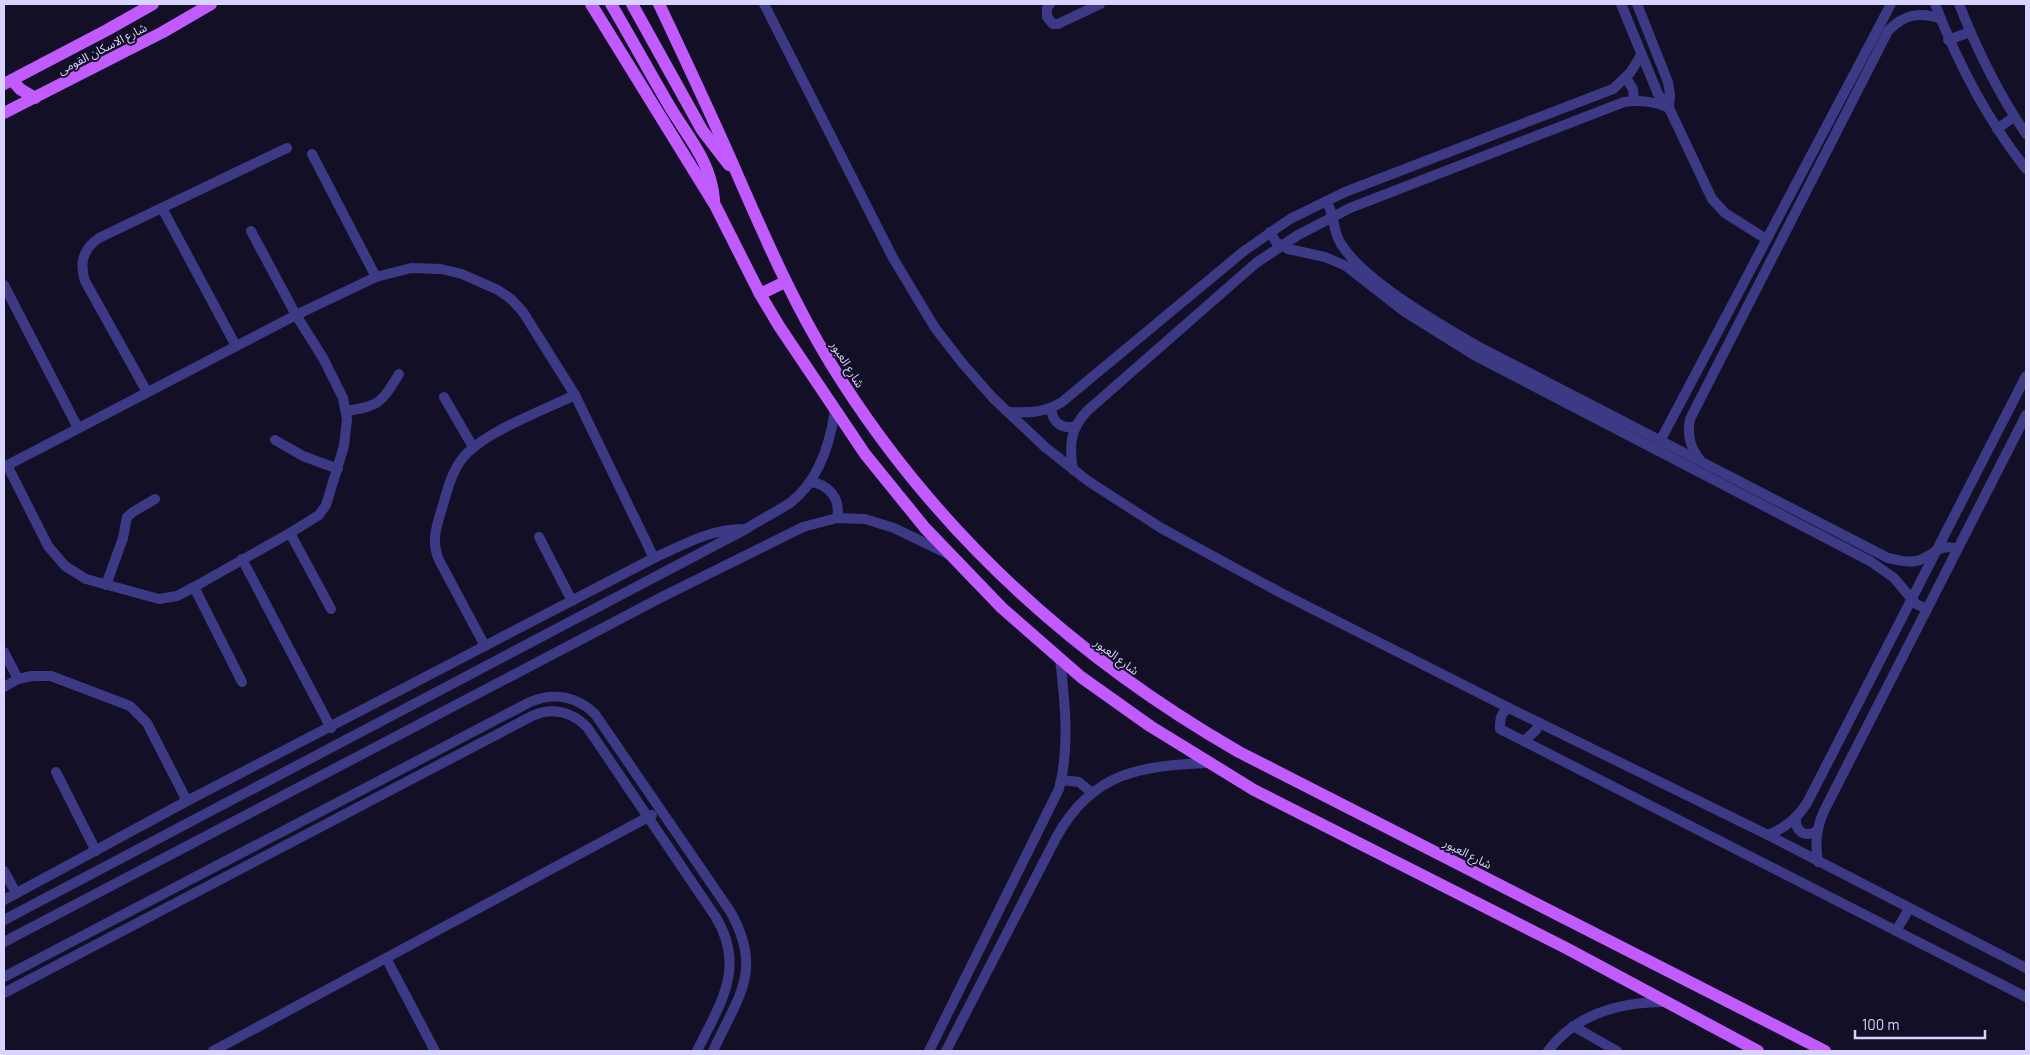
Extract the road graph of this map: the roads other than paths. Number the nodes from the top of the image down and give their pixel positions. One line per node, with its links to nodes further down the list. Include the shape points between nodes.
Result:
1 (153, 4): 21 (main road, شارع الاسكان القومى)
2 (211, 4): 22 (main road, شارع الاسكان القومى)
3 (591, 4): 42 (main road)
4 (611, 4): 42 (main road, via 671,110 699,150 711,182)
5 (632, 4): 37 (main road, via 702,130)
6 (659, 4): 37 (main road, شارع العبور)
7 (764, 4): 66 (street, via 911,290 963,364)
8 (1050, 4): 9 (street, via 1047,17 1053,24)
9 (1100, 4)
10 (1621, 4): 19 (street)
11 (1637, 4): 24 (street, via 1668,82)
12 (1890, 4): 18 (street)
13 (1935, 4): 15 (street)
14 (1958, 4): 16 (street)
15 (1940, 19): 17 (street); 18 (street, via 1922,14 1903,18)
16 (1970, 32): 17 (street); 26 (street)
17 (1948, 40): 28 (street, via 1969,85)
18 (1875, 44): 38 (street); 40 (street)
19 (1641, 55): 20 (street); 24 (street, via 1658,94)
20 (1626, 78): 23 (street, via 1633,89); 27 (street, via 1613,88)
21 (8, 82): 22 (main road)
22 (35, 98): 25 (main road, شارع الاسكان القومى)
23 (1634, 101): 24 (street, via 1654,102); 30 (street)
24 (1669, 108): 47 (street, via 1712,199 1726,213)
25 (5, 110)
26 (2014, 117): 28 (street); 29 (street)
27 (1524, 124): 30 (street); 31 (street)
28 (1996, 129): 35 (street)
29 (2026, 134)
30 (1530, 139): 34 (street)
31 (1465, 147): 34 (street); 36 (street)
32 (288, 148): 43 (street)
33 (312, 154): 51 (street)
34 (1470, 161): 39 (street)
35 (2026, 168)
36 (1402, 170): 39 (street); 41 (street)
37 (737, 174): 52 (main road, شارع العبور)
38 (1795, 184): 40 (street); 47 (street)
39 (1408, 185): 44 (street)
40 (1807, 190): 73 (street, via 1690,419 1689,437)
41 (1326, 200): 44 (street); 46 (street)
42 (715, 205): 54 (main road)
43 (162, 208): 56 (street); 60 (street, via 99,238 88,247 82,260 86,281)
44 (1332, 217): 48 (street); 49 (street, via 1336,235)
45 (251, 231): 55 (street)
46 (1270, 232): 48 (street); 63 (street)
47 (1766, 238): 71 (street)
48 (1281, 246): 50 (street); 68 (street, via 1256,263 1087,411)
49 (1346, 251): 50 (street); 59 (street, via 1376,280)
50 (1335, 260): 59 (street, via 1439,334)
51 (376, 276): 55 (street); 61 (street, via 411,268 441,269 462,274 498,290 523,312)
52 (785, 282): 54 (main road); 148 (main road, شارع العبور, via 830,363 907,473 986,560 1042,614 1123,678 1239,752)
53 (4, 285): 69 (street)
54 (760, 294): 64 (main road)
55 (296, 315): 56 (street); 65 (street, via 323,358)
56 (236, 346): 60 (street)
57 (399, 374): 65 (street, via 379,402)
58 (2026, 376): 84 (street)
59 (1529, 379): 71 (street)
60 (147, 392): 69 (street)
61 (575, 395): 72 (street); 87 (street)
62 (444, 397): 72 (street)
63 (1051, 408): 66 (street, via 1032,413); 68 (street, via 1057,423 1068,428)
64 (835, 410): 77 (street, via 828,446); 86 (main road, via 865,454)
65 (346, 411): 75 (street, via 346,432)
66 (1008, 412): 76 (street)
67 (2026, 416): 83 (street)
68 (1076, 426): 76 (street, via 1070,448)
69 (78, 428): 74 (street)
70 (275, 440): 75 (street, via 303,456)
71 (1659, 445): 73 (street); 85 (street)
72 (473, 447): 97 (street, via 452,477 433,542 439,560)
73 (1701, 461): 85 (street)
74 (5, 466): 91 (street, via 57,558 75,574)
75 (338, 469): 81 (street, via 323,510)
76 (1073, 470): 103 (street, via 1161,528 1281,593)
77 (810, 482): 79 (street, via 820,484 832,494); 80 (street, via 790,503)
78 (155, 499): 91 (street, via 128,517)
79 (838, 518): 86 (street, via 880,523); 131 (street, via 803,527 662,597)
80 (746, 529): 87 (street, via 707,534); 126 (street)
81 (290, 533): 88 (street); 95 (street)
82 (539, 537): 94 (street)
83 (1957, 549): 84 (street, via 1946,546); 96 (street)
84 (1935, 550): 89 (street, via 1916,562); 93 (street)
85 (1863, 552): 89 (street); 90 (street)
86 (949, 555): 99 (main road)
87 (654, 558): 94 (street)
88 (242, 559): 92 (street); 106 (street)
89 (1900, 561): 90 (street)
90 (1894, 578): 93 (street)
91 (106, 585): 92 (street, via 159,599 177,596)
92 (194, 587): 101 (street)
93 (1911, 600): 96 (street); 116 (street, via 1807,803)
94 (572, 601): 97 (street)
95 (331, 609)
96 (1928, 609): 117 (street, via 1824,811)
97 (486, 646): 106 (street)
98 (4, 652): 100 (street)
99 (1060, 659): 109 (main road, via 1115,702); 111 (street, via 1066,716)
100 (18, 679): 102 (street); 113 (street, via 51,676 130,706 148,723)
101 (242, 682)
102 (4, 687)
103 (1509, 708): 105 (street); 108 (street, via 1501,716 1500,729)
104 (488, 724): 107 (street); 114 (street, via 543,698 564,697 578,701 599,720); 120 (street)
105 (1540, 724): 108 (street); 118 (street)
106 (331, 728): 113 (street)
107 (494, 735): 115 (street, via 546,711 561,711 575,717 587,727); 122 (street)
108 (1524, 741): 130 (street)
109 (1207, 763): 112 (street, via 1142,769); 137 (main road)
110 (56, 772): 119 (street)
111 (1062, 780): 112 (street, via 1078,782); 143 (street, via 1054,803)
112 (1092, 793): 144 (street, via 1074,811 1057,836)
113 (188, 801): 119 (street)
114 (660, 811): 115 (street); 142 (street, via 730,911 745,944 747,967 743,989)
115 (648, 818): 132 (street); 141 (street, via 715,916 727,941 730,961 726,992)
116 (1796, 818): 117 (street, via 1797,828 1802,833); 118 (street)
117 (1817, 831): 121 (street)
118 (1768, 835): 121 (street)
119 (96, 851): 124 (street)
120 (238, 854): 122 (street); 134 (street)
121 (1818, 862): 128 (street)
122 (244, 866): 135 (street)
123 (4, 870): 125 (street)
124 (45, 878): 125 (street); 126 (street)
125 (16, 893): 127 (street)
126 (54, 894): 129 (street)
127 (4, 900)
128 (1909, 908): 130 (street); 133 (street)
129 (4, 920)
130 (1896, 931): 136 (street)
131 (4, 942)
132 (386, 958): 139 (street); 140 (street)
133 (2026, 968)
134 (4, 978)
135 (4, 992)
136 (2026, 997)
137 (1665, 1002): 138 (street, via 1619,1007); 147 (main road)
138 (1573, 1026): 145 (street); 146 (street)
139 (213, 1051)
140 (435, 1051)
141 (697, 1051)
142 (713, 1051)
143 (929, 1051)
144 (946, 1051)
145 (1548, 1051)
146 (1617, 1051)
147 (1758, 1051)
148 (1825, 1051)

